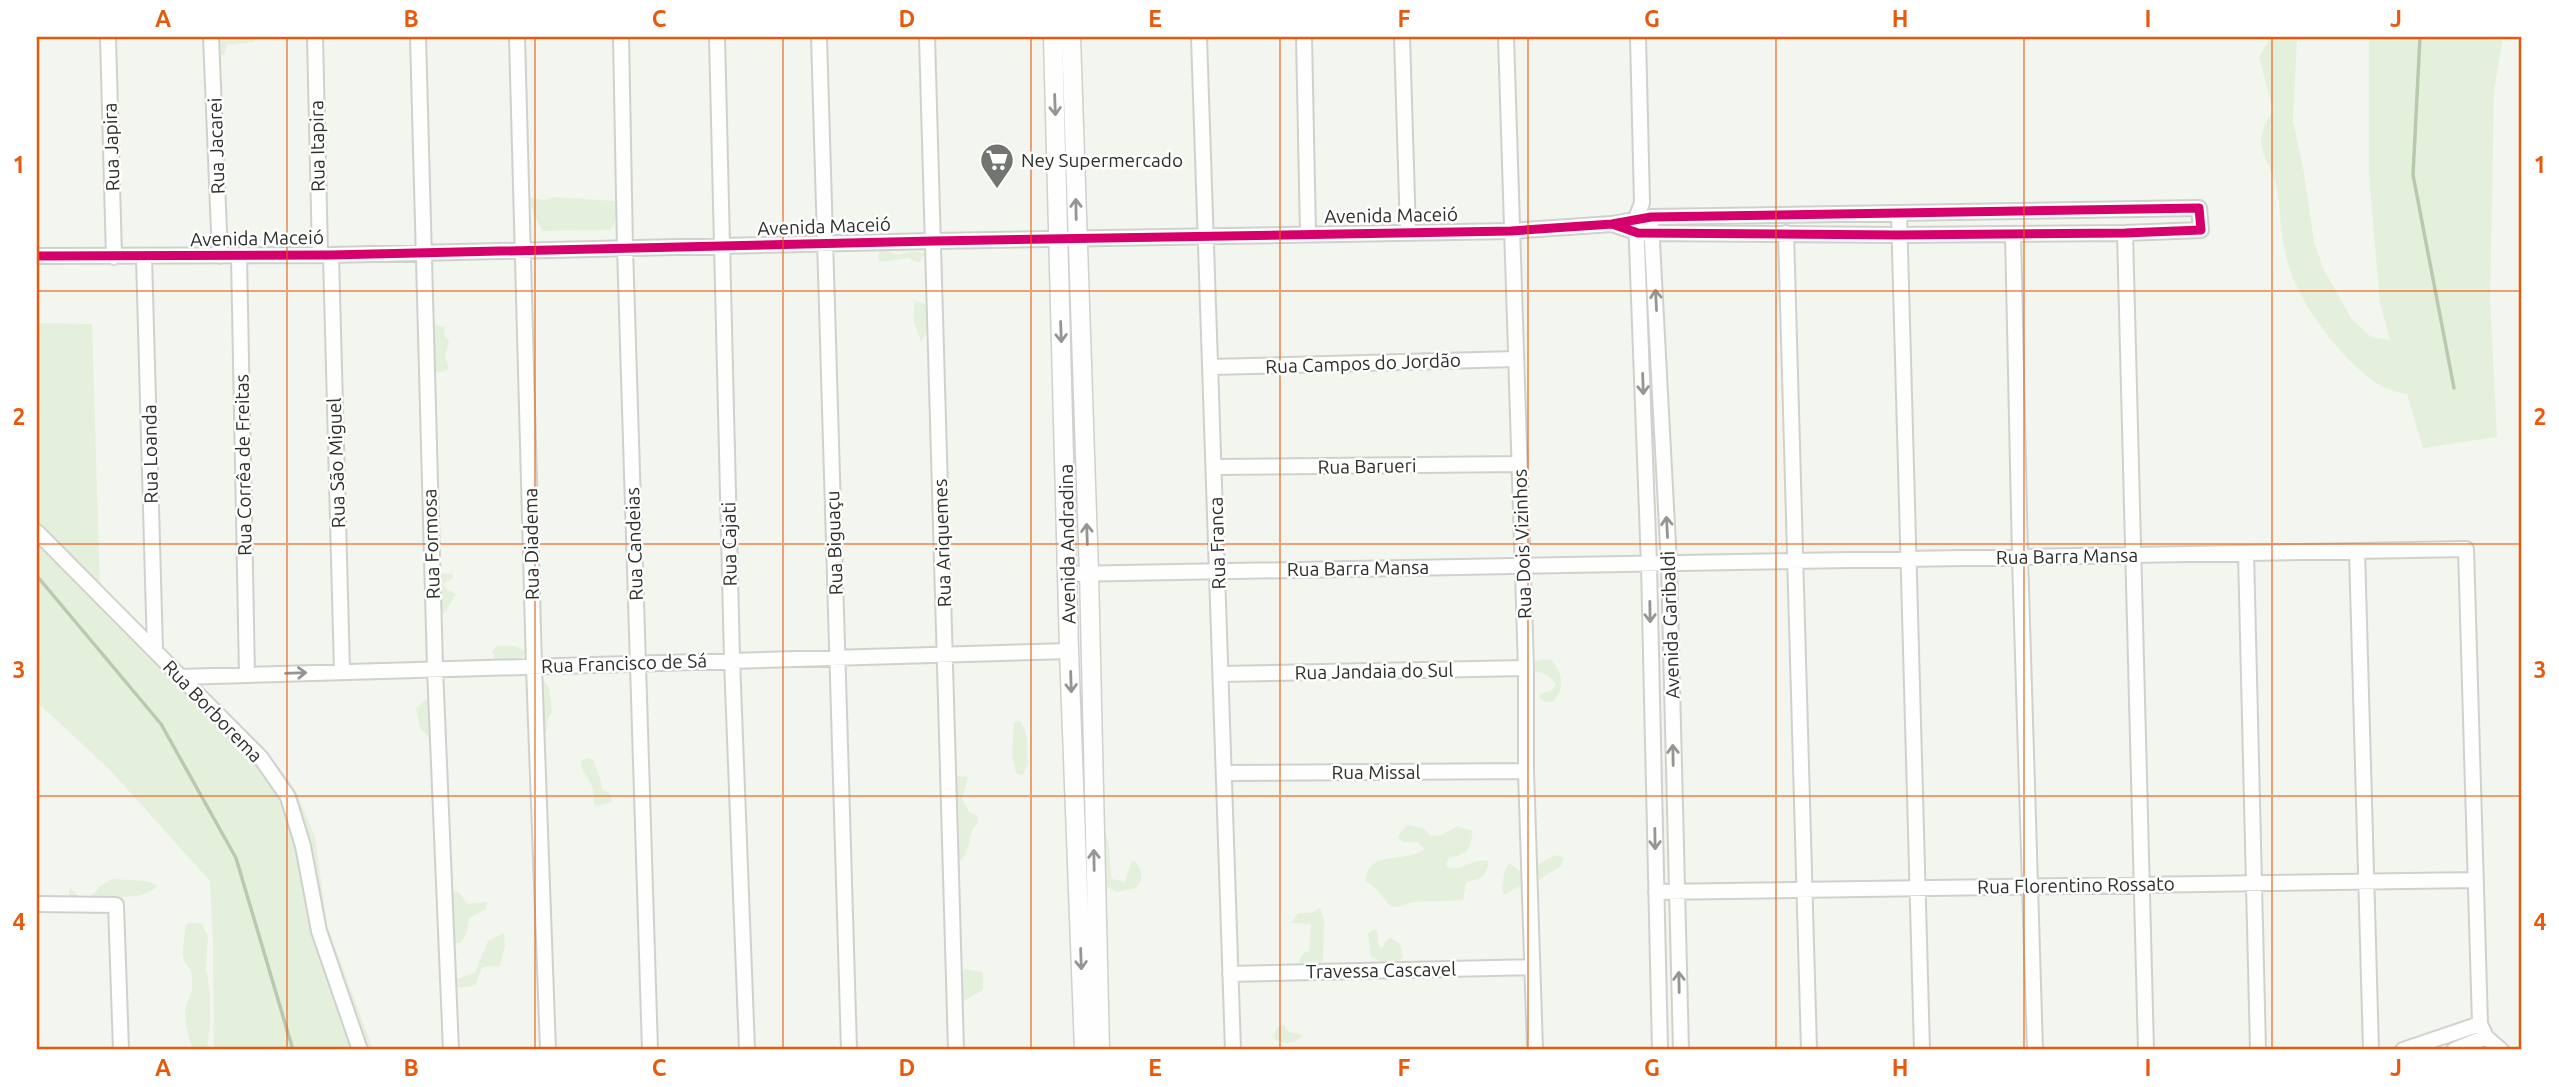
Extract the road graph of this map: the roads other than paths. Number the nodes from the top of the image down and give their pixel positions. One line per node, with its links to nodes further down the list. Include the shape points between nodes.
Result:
1 (108, 37): 38 (street, Rua Japira)
2 (211, 37): 36 (street, Rua Jacarei)
3 (315, 37): 34 (street, Rua Itapira)
4 (418, 37): 33 (street, Rua Formosa)
5 (517, 37): 32 (street, Rua Diadema)
6 (621, 37): 31 (street, Rua Candeias)
7 (717, 37): 30 (street, Rua Cajati)
8 (819, 37): 29 (street, Rua Biguaçu)
9 (927, 37): 28 (street, Rua Ariquemes)
10 (1053, 37): 27 (main road, Avenida Andradina, one-way to 27)
11 (1071, 37): 27 (main road, Avenida Andradina, one-way to 11)
12 (1199, 37): 25 (street, Rua Franca)
13 (1304, 37): 23 (street)
14 (1402, 37): 20 (street)
15 (1506, 37): 19 (street, Rua Dois Vizinhos)
16 (1638, 37): 18 (street, Avenida Garibaldi)
17 (1899, 213): 18 (street); 22 (street, via 2199,208 2201,230); 26 (street)
18 (1644, 225): 19 (street, Avenida Maceió); 21 (street); 51 (street, Avenida Garibaldi, one-way to 18); 53 (street, Avenida Garibaldi, one-way to 53)
19 (1511, 231): 20 (street, Avenida Maceió); 40 (street, Rua Dois Vizinhos)
20 (1408, 232): 23 (street, Avenida Maceió)
21 (1786, 233): 26 (street); 50 (street)
22 (2125, 233): 24 (street); 47 (street)
23 (1308, 234): 25 (street, Avenida Maceió)
24 (2013, 234): 26 (street); 48 (street)
25 (1205, 235): 27 (street, Avenida Maceió); 41 (street, Rua Franca)
26 (1898, 235): 49 (street)
27 (1068, 239): 28 (street, Avenida Maceió); 55 (main road, Avenida Andradina, one-way to 27); 56 (main road, Avenida Andradina, one-way to 56)
28 (933, 241): 29 (street, Avenida Maceió); 59 (street, Rua Ariquemes)
29 (824, 243): 30 (street, Avenida Maceió); 60 (street, Rua Biguaçu)
30 (722, 246): 31 (street, Avenida Maceió); 61 (street, Rua Cajati)
31 (625, 248): 32 (street, Avenida Maceió); 62 (street, Rua Candeias)
32 (524, 250): 33 (street, Avenida Maceió); 63 (street, Rua Diadema)
33 (423, 253): 34 (street, Avenida Maceió); 64 (street, Rua Formosa)
34 (325, 255): 37 (street, Avenida Maceió); 66 (street, Rua São Miguel)
35 (37, 256): 38 (street, Avenida Maceió)
36 (220, 256): 37 (street, Avenida Maceió); 39 (street, Avenida Maceió)
37 (239, 256): 67 (street, Rua Corrêa de Freitas)
38 (114, 257): 39 (street, Avenida Maceió)
39 (144, 257): 57 (street, Rua Loanda)
40 (1516, 359): 41 (street, Rua Campos do Jordão); 42 (street, Rua Dois Vizinhos)
41 (1211, 367): 43 (street, Rua Franca)
42 (1519, 464): 43 (street, Rua Barueri); 52 (street, Rua Dois Vizinhos)
43 (1215, 467): 54 (street, Rua Franca)
44 (37, 532): 57 (street, Rua Borborema)
45 (2357, 551): 46 (street, Rua Barra Mansa); 72 (street, Rua Barra Mansa, via 2466,549); 73 (street)
46 (2246, 553): 47 (street, Rua Barra Mansa); 74 (street)
47 (2133, 555): 48 (street, Rua Barra Mansa); 75 (street)
48 (2020, 557): 49 (street, Rua Barra Mansa); 76 (street)
49 (1908, 559): 50 (street, Rua Barra Mansa); 77 (street)
50 (1797, 562): 51 (street, Rua Barra Mansa); 78 (street)
51 (1668, 564): 53 (street, Rua Barra Mansa); 79 (street, Avenida Garibaldi, one-way to 51)
52 (1522, 565): 53 (street, Rua Barra Mansa); 54 (street, Rua Barra Mansa); 65 (street, Rua Dois Vizinhos)
53 (1649, 565): 80 (street, Avenida Garibaldi, one-way to 80)
54 (1217, 571): 55 (street, Rua Barra Mansa); 68 (street, Rua Franca)
55 (1088, 573): 56 (street, Rua Barra Mansa); 82 (main road, Avenida Andradina, one-way to 55)
56 (1068, 574): 58 (main road, Avenida Andradina)
57 (155, 651): 69 (street, Rua Borborema)
58 (1069, 651): 59 (street, Rua Francisco de Sá); 82 (main road, Avenida Andradina, one-way to 82)
59 (945, 655): 60 (street, Rua Francisco de Sá); 93 (street, Rua Ariquemes)
60 (838, 658): 61 (street, Rua Francisco de Sá); 92 (street, Rua Biguaçu)
61 (732, 660): 62 (street, Rua Francisco de Sá); 91 (street, Rua Cajati)
62 (638, 663): 63 (street, Rua Francisco de Sá); 90 (street, Rua Candeias)
63 (534, 667): 64 (street, Rua Francisco de Sá); 89 (street, Rua Diadema)
64 (435, 668): 66 (street, Rua Francisco de Sá); 88 (street, Rua Formosa)
65 (1526, 668): 68 (street, Rua Jandaia do Sul); 70 (street, Rua Dois Vizinhos)
66 (342, 671): 67 (street, Rua Francisco de Sá, one-way to 66)
67 (247, 674): 69 (street, Rua Francisco de Sá)
68 (1221, 674): 71 (street, Rua Franca)
69 (178, 677): 87 (street, Rua Borborema, via 261,758 288,797 303,846 319,931)
70 (1526, 771): 71 (street, Rua Missal); 83 (street, Rua Dois Vizinhos)
71 (1225, 773): 84 (street, Rua Franca)
72 (2475, 880): 73 (street, Rua Florentino Rossato); 85 (street)
73 (2367, 882): 74 (street, Rua Florentino Rossato); 105 (street)
74 (2254, 883): 75 (street, Rua Florentino Rossato); 104 (street)
75 (2143, 884): 76 (street, Rua Florentino Rossato); 103 (street)
76 (2030, 886): 77 (street, Rua Florentino Rossato); 102 (street)
77 (1917, 887): 78 (street, Rua Florentino Rossato); 101 (street)
78 (1805, 888): 79 (street, Rua Florentino Rossato); 100 (street)
79 (1677, 890): 80 (street, Rua Florentino Rossato); 99 (street, Avenida Garibaldi, one-way to 79)
80 (1656, 892): 98 (street, Avenida Garibaldi)
81 (37, 904): 86 (street, via 116,905)
82 (1088, 923): 94 (main road, Avenida Andradina, one-way to 94); 95 (main road, Avenida Andradina)
83 (1532, 967): 84 (street, Travessa Cascavel); 97 (street, Rua Dois Vizinhos)
84 (1230, 974): 96 (street, Rua Franca)
85 (2483, 1030): 106 (street); 107 (street); 108 (street)
86 (121, 1050)
87 (360, 1050)
88 (451, 1050)
89 (548, 1050)
90 (650, 1050)
91 (747, 1050)
92 (849, 1050)
93 (957, 1050)
94 (1084, 1050)
95 (1100, 1050)
96 (1233, 1050)
97 (1535, 1050)
98 (1660, 1050)
99 (1681, 1050)
100 (1809, 1050)
101 (1922, 1050)
102 (2035, 1050)
103 (2146, 1050)
104 (2258, 1050)
105 (2371, 1050)
106 (2403, 1050)
107 (2454, 1050)
108 (2501, 1050)

